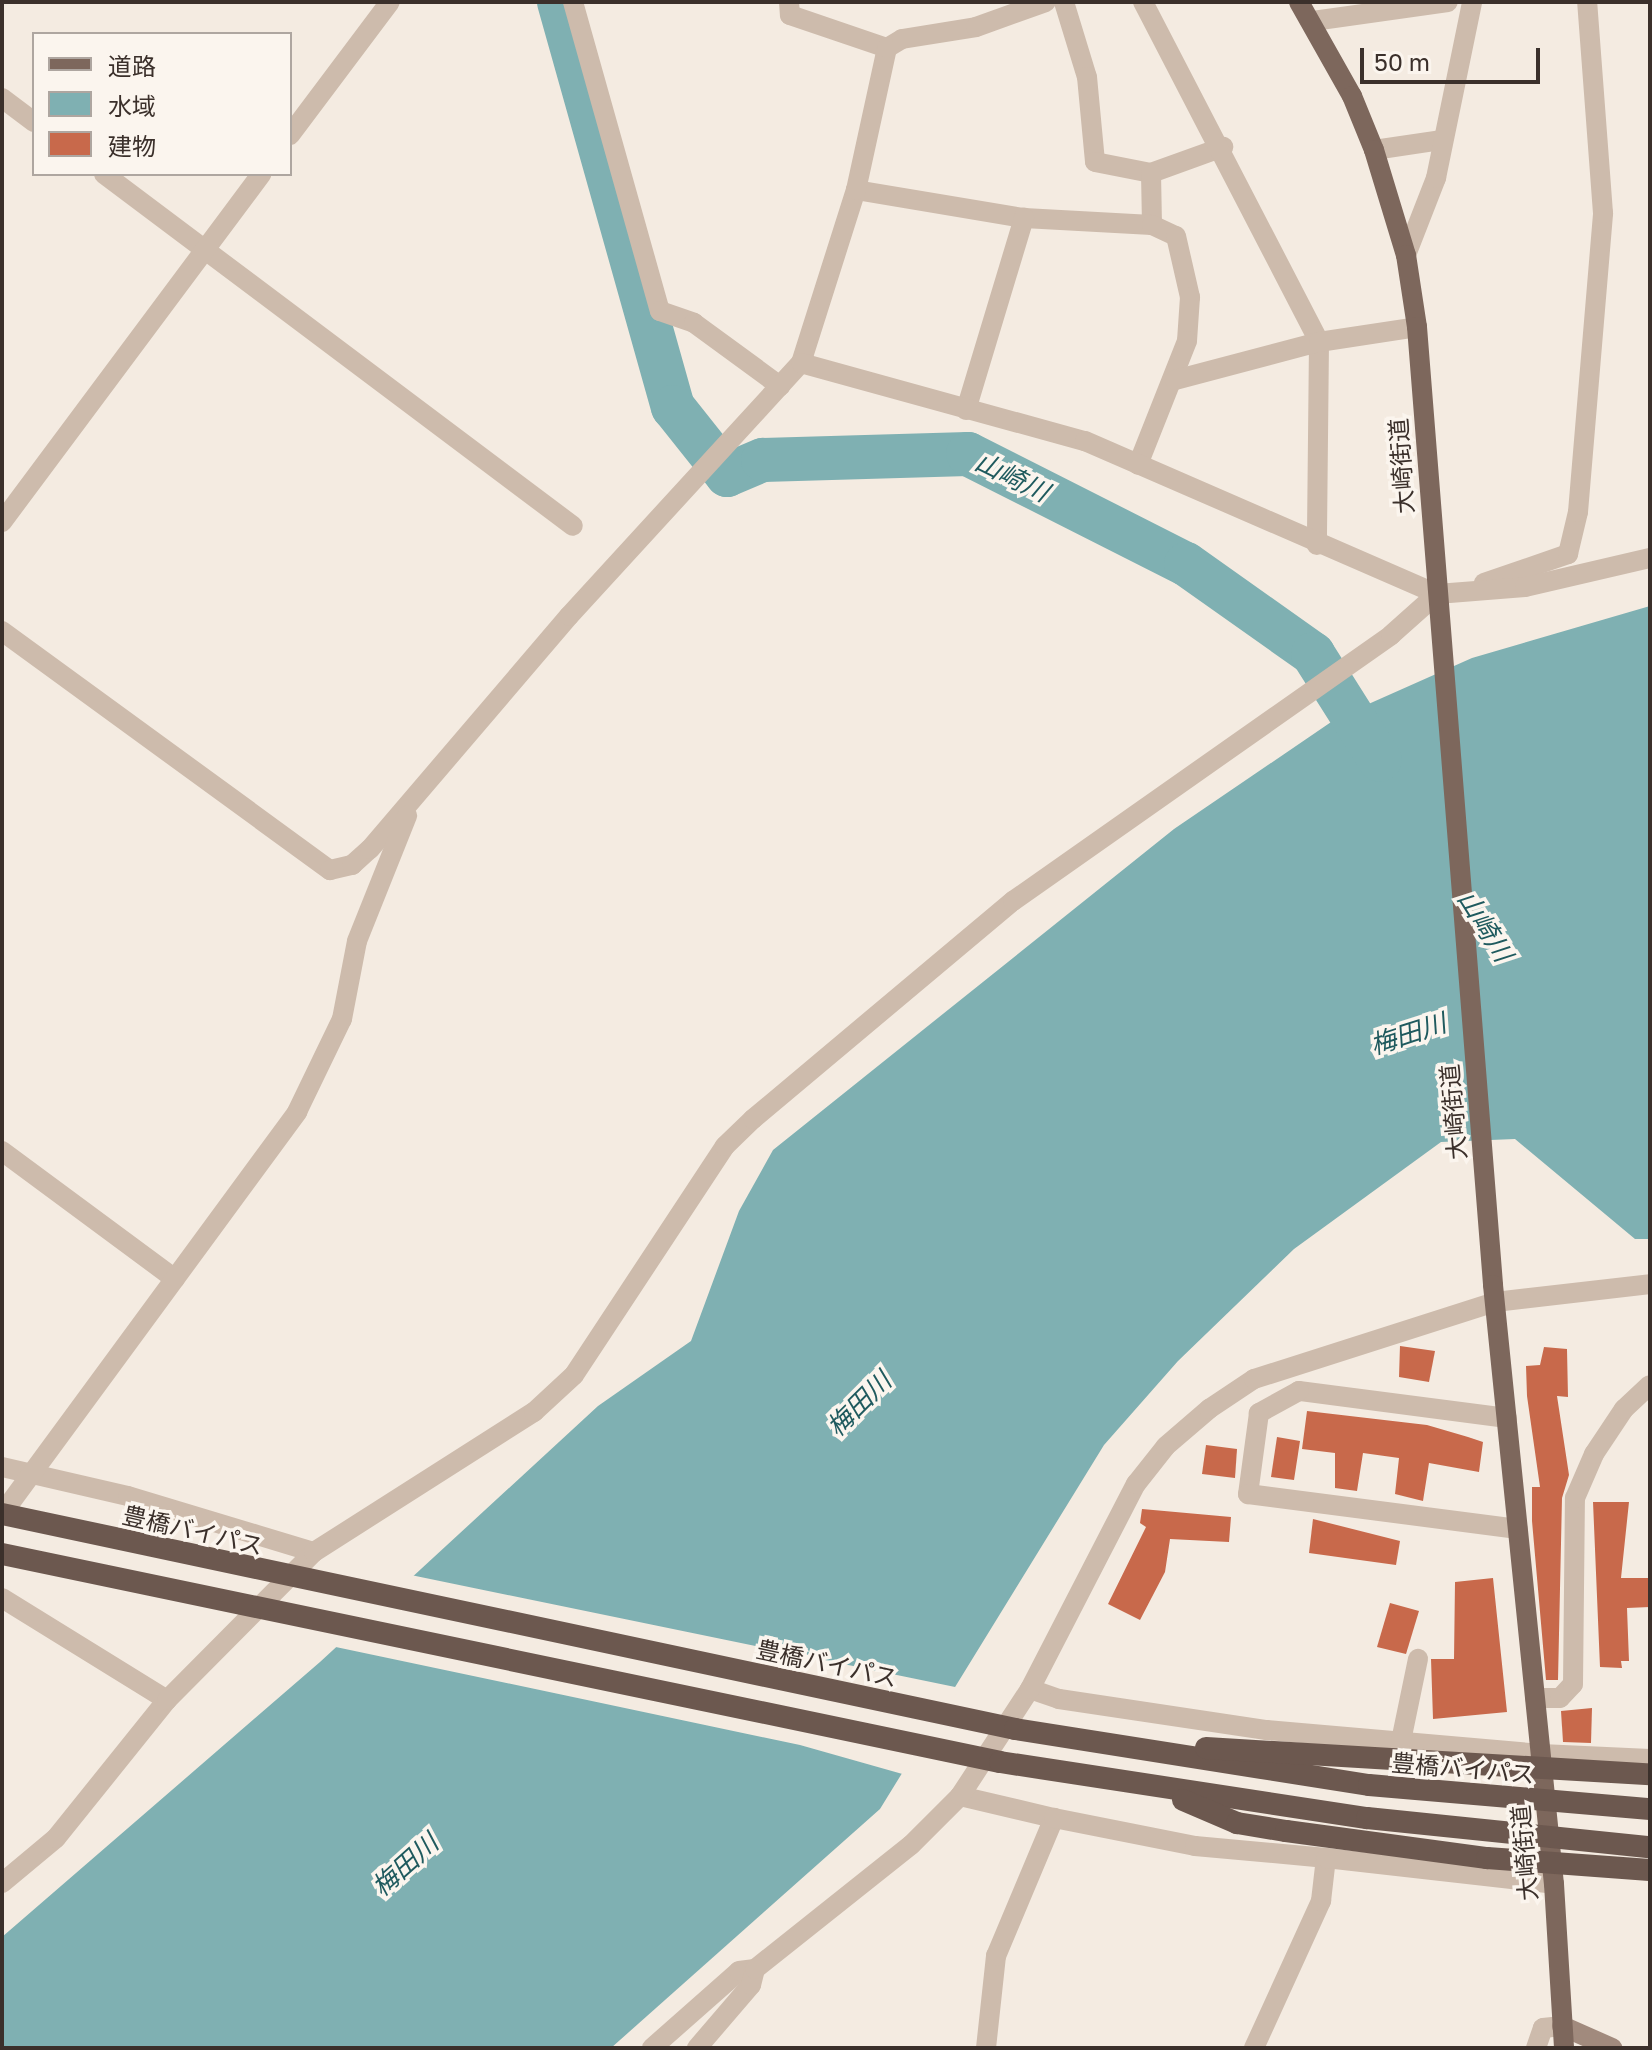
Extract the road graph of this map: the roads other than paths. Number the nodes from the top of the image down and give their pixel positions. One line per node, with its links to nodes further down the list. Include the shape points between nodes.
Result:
1 (390, 2): 15 (street)
2 (573, 2): 31 (street, via 660,311 694,323)
3 (789, 2): 12 (street, via 790,15)
4 (1046, 2): 12 (street, via 976,27 902,39)
5 (1064, 2): 19 (street, via 1087,77 1095,162)
6 (1143, 2): 17 (street)
7 (1299, 2): 11 (main road, 大崎街道)
8 (1448, 2): 11 (street)
9 (1472, 2): 16 (street)
10 (1587, 2): 38 (street, via 1603,213 1578,512 1568,554)
11 (1313, 21): 18 (main road, 大崎街道)
12 (887, 48): 22 (street)
13 (2, 98): 14 (street)
14 (32, 120)
15 (292, 132)
16 (1442, 140): 18 (street); 26 (street, via 1436,178)
17 (1223, 147): 19 (street); 28 (street)
18 (1374, 150): 26 (main road, 大崎街道)
19 (1151, 173): 24 (street)
20 (107, 176): 25 (street)
21 (259, 176): 25 (street)
22 (856, 190): 23 (street); 29 (street)
23 (1024, 218): 24 (street); 32 (street)
24 (1152, 225): 30 (street, via 1176,236 1190,297 1187,341)
25 (205, 248): 34 (street); 35 (street)
26 (1406, 255): 27 (main road, 大崎街道)
27 (1417, 327): 28 (street); 38 (main road, 大崎街道)
28 (1319, 342): 30 (street); 36 (street)
29 (801, 363): 31 (street); 32 (street, via 893,384)
30 (1175, 380): 33 (street)
31 (780, 386): 40 (street)
32 (966, 410): 33 (street, via 1085,441)
33 (1138, 465): 36 (street)
34 (2, 522)
35 (573, 526)
36 (1317, 545): 38 (street)
37 (1650, 558): 38 (street, via 1525,587)
38 (1446, 594): 44 (main road, 大崎街道, via 1443,653); 51 (street, via 1013,901 753,1119 725,1146 574,1375 534,1412)
39 (2, 631): 40 (street, via 330,870 361,857)
40 (417, 793): 42 (street, via 376,883 324,1063 297,1112)
41 (2, 1151): 42 (street)
42 (175, 1279): 48 (street)
43 (1650, 1284): 44 (street)
44 (1494, 1294): 46 (main road, 大崎街道); 55 (street, via 1254,1379 1187,1426 1136,1484)
45 (1650, 1385): 56 (street, via 1624,1409 1594,1454 1575,1498 1573,1684 1560,1698)
46 (1507, 1418): 50 (main road, 大崎街道); 50 (street, via 1299,1391 1259,1413 1248,1494)
47 (2, 1467): 48 (street)
48 (27, 1472): 49 (street); 51 (street)
49 (2, 1514): 59 (highway, 豊橋バイパス, bridge, via 1015,1729)
50 (1518, 1529): 56 (main road, 大崎街道)
51 (314, 1552): 57 (street)
52 (2, 1554): 63 (highway, bridge, via 1000,1762)
53 (2, 1598): 57 (street)
54 (1418, 1659): 58 (street)
55 (1030, 1689): 58 (street, via 1059,1699 1267,1730); 64 (street)
56 (1535, 1698): 60 (main road, 大崎街道)
57 (167, 1700): 70 (street, via 56,1838)
58 (1401, 1741): 60 (street)
59 (1133, 1747): 62 (highway, bridge, via 1267,1749); 65 (highway, 豊橋バイパス, bridge, via 1369,1785)
60 (1541, 1754): 61 (street); 71 (main road, 大崎街道)
61 (1650, 1759)
62 (1650, 1774)
63 (1156, 1788): 67 (highway, bridge, via 1367,1818); 69 (highway, bridge, via 1237,1823 1487,1858)
64 (960, 1796): 66 (street); 72 (street, via 911,1845)
65 (1650, 1809)
66 (1054, 1818): 68 (street, via 1195,1846); 76 (street, via 996,1956)
67 (1650, 1847)
68 (1326, 1858): 71 (street); 77 (street, via 1321,1901)
69 (1650, 1870)
70 (2, 1883)
71 (1554, 1884): 73 (main road, 大崎街道)
72 (755, 1969): 74 (street, via 739,1971); 75 (street, via 751,1985)
73 (1562, 2026): 78 (street, via 1543,2028); 79 (main road, 大崎街道); 80 (main road)
74 (652, 2048)
75 (697, 2048)
76 (986, 2048)
77 (1254, 2048)
78 (1536, 2048)
79 (1564, 2048)
80 (1612, 2048)

